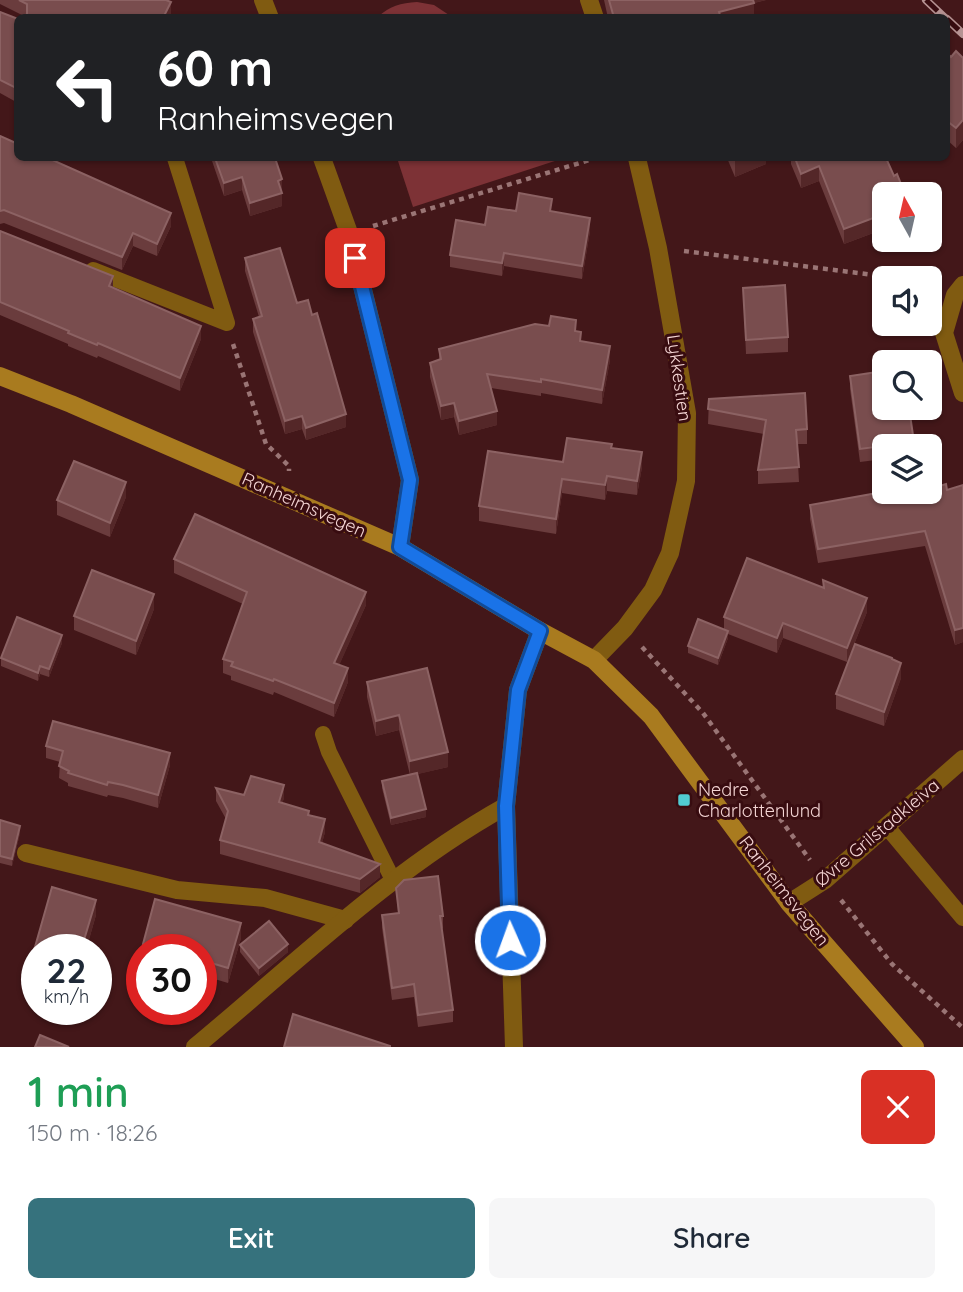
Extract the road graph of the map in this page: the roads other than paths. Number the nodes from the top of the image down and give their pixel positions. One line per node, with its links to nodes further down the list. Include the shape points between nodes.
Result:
1 (176, 161): 4 (lane, via 227,323)
2 (323, 161): 8 (street, via 349,233 410,480)
3 (638, 161): 10 (street, Lykkestien, via 687,413 686,481 670,553 653,590)
4 (76, 263)
5 (963, 285): 7 (street, via 955,295 944,333)
6 (0, 376): 8 (street, Ranheimsvegen)
7 (963, 393)
8 (400, 547): 9 (street, Ranheimsvegen)
9 (540, 631): 10 (street, Ranheimsvegen); 13 (street, via 518,690)
10 (594, 660): 17 (street, Ranheimsvegen, via 651,716)
11 (323, 734): 16 (lane)
12 (963, 759): 14 (street, Øvre Grilstadkleiva)
13 (506, 806): 16 (street, via 464,830); 21 (street)
14 (887, 827): 17 (street, Øvre Grilstadkleiva, via 825,880); 18 (lane)
15 (26, 853): 19 (street, via 177,890 265,898)
16 (394, 882): 19 (street)
17 (789, 903): 22 (street, Ranheimsvegen)
18 (963, 918)
19 (345, 920): 20 (street)
20 (195, 1047)
21 (514, 1047)
22 (915, 1047)

